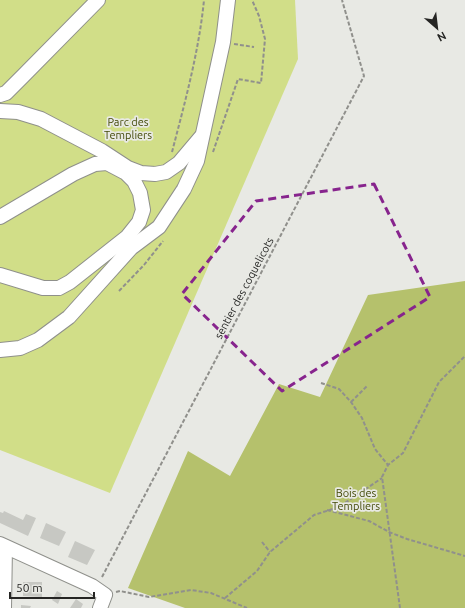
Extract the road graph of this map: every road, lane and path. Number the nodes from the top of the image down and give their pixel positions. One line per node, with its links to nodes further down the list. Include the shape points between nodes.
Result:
1 (98, 0): 7 (street, via 6,93)
2 (204, 0): 10 (path, via 194,64)
3 (342, 0): 26 (path, sentier des coquelicots, via 364,76)
4 (226, 2): 5 (street)
5 (223, 42): 6 (path); 9 (street)
6 (254, 47)
7 (0, 95)
8 (0, 111): 10 (street, via 18,112 41,120 102,150 128,168 141,173)
9 (202, 137): 10 (street, via 179,163); 13 (street, via 197,161 184,189 159,227 132,248 69,317 38,340 20,348)
10 (166, 172)
11 (0, 217): 12 (street, via 73,174 95,164 107,163 126,173 134,181 140,193 143,210 140,222 127,237 59,288 43,288)
12 (0, 275)
13 (0, 350)
14 (465, 356): 18 (path, via 439,382 403,453)
15 (321, 383): 17 (path, via 339,389)
16 (367, 386): 17 (path)
17 (352, 402): 18 (path, via 375,449)
18 (388, 465): 19 (path)
19 (382, 477): 20 (path, via 339,506); 21 (path)
20 (326, 510): 21 (path, via 369,521); 24 (path, via 314,515)
21 (389, 532): 25 (path); 31 (path)
22 (262, 542): 24 (path)
23 (2, 545): 28 (street, via 92,586); 29 (street)
24 (270, 552): 27 (path, via 257,571)
25 (465, 556)
26 (102, 577)
27 (225, 598): 28 (path, via 191,590 149,596 120,591); 30 (path)
28 (103, 601)
29 (4, 608)
30 (247, 608)
31 (400, 608)

